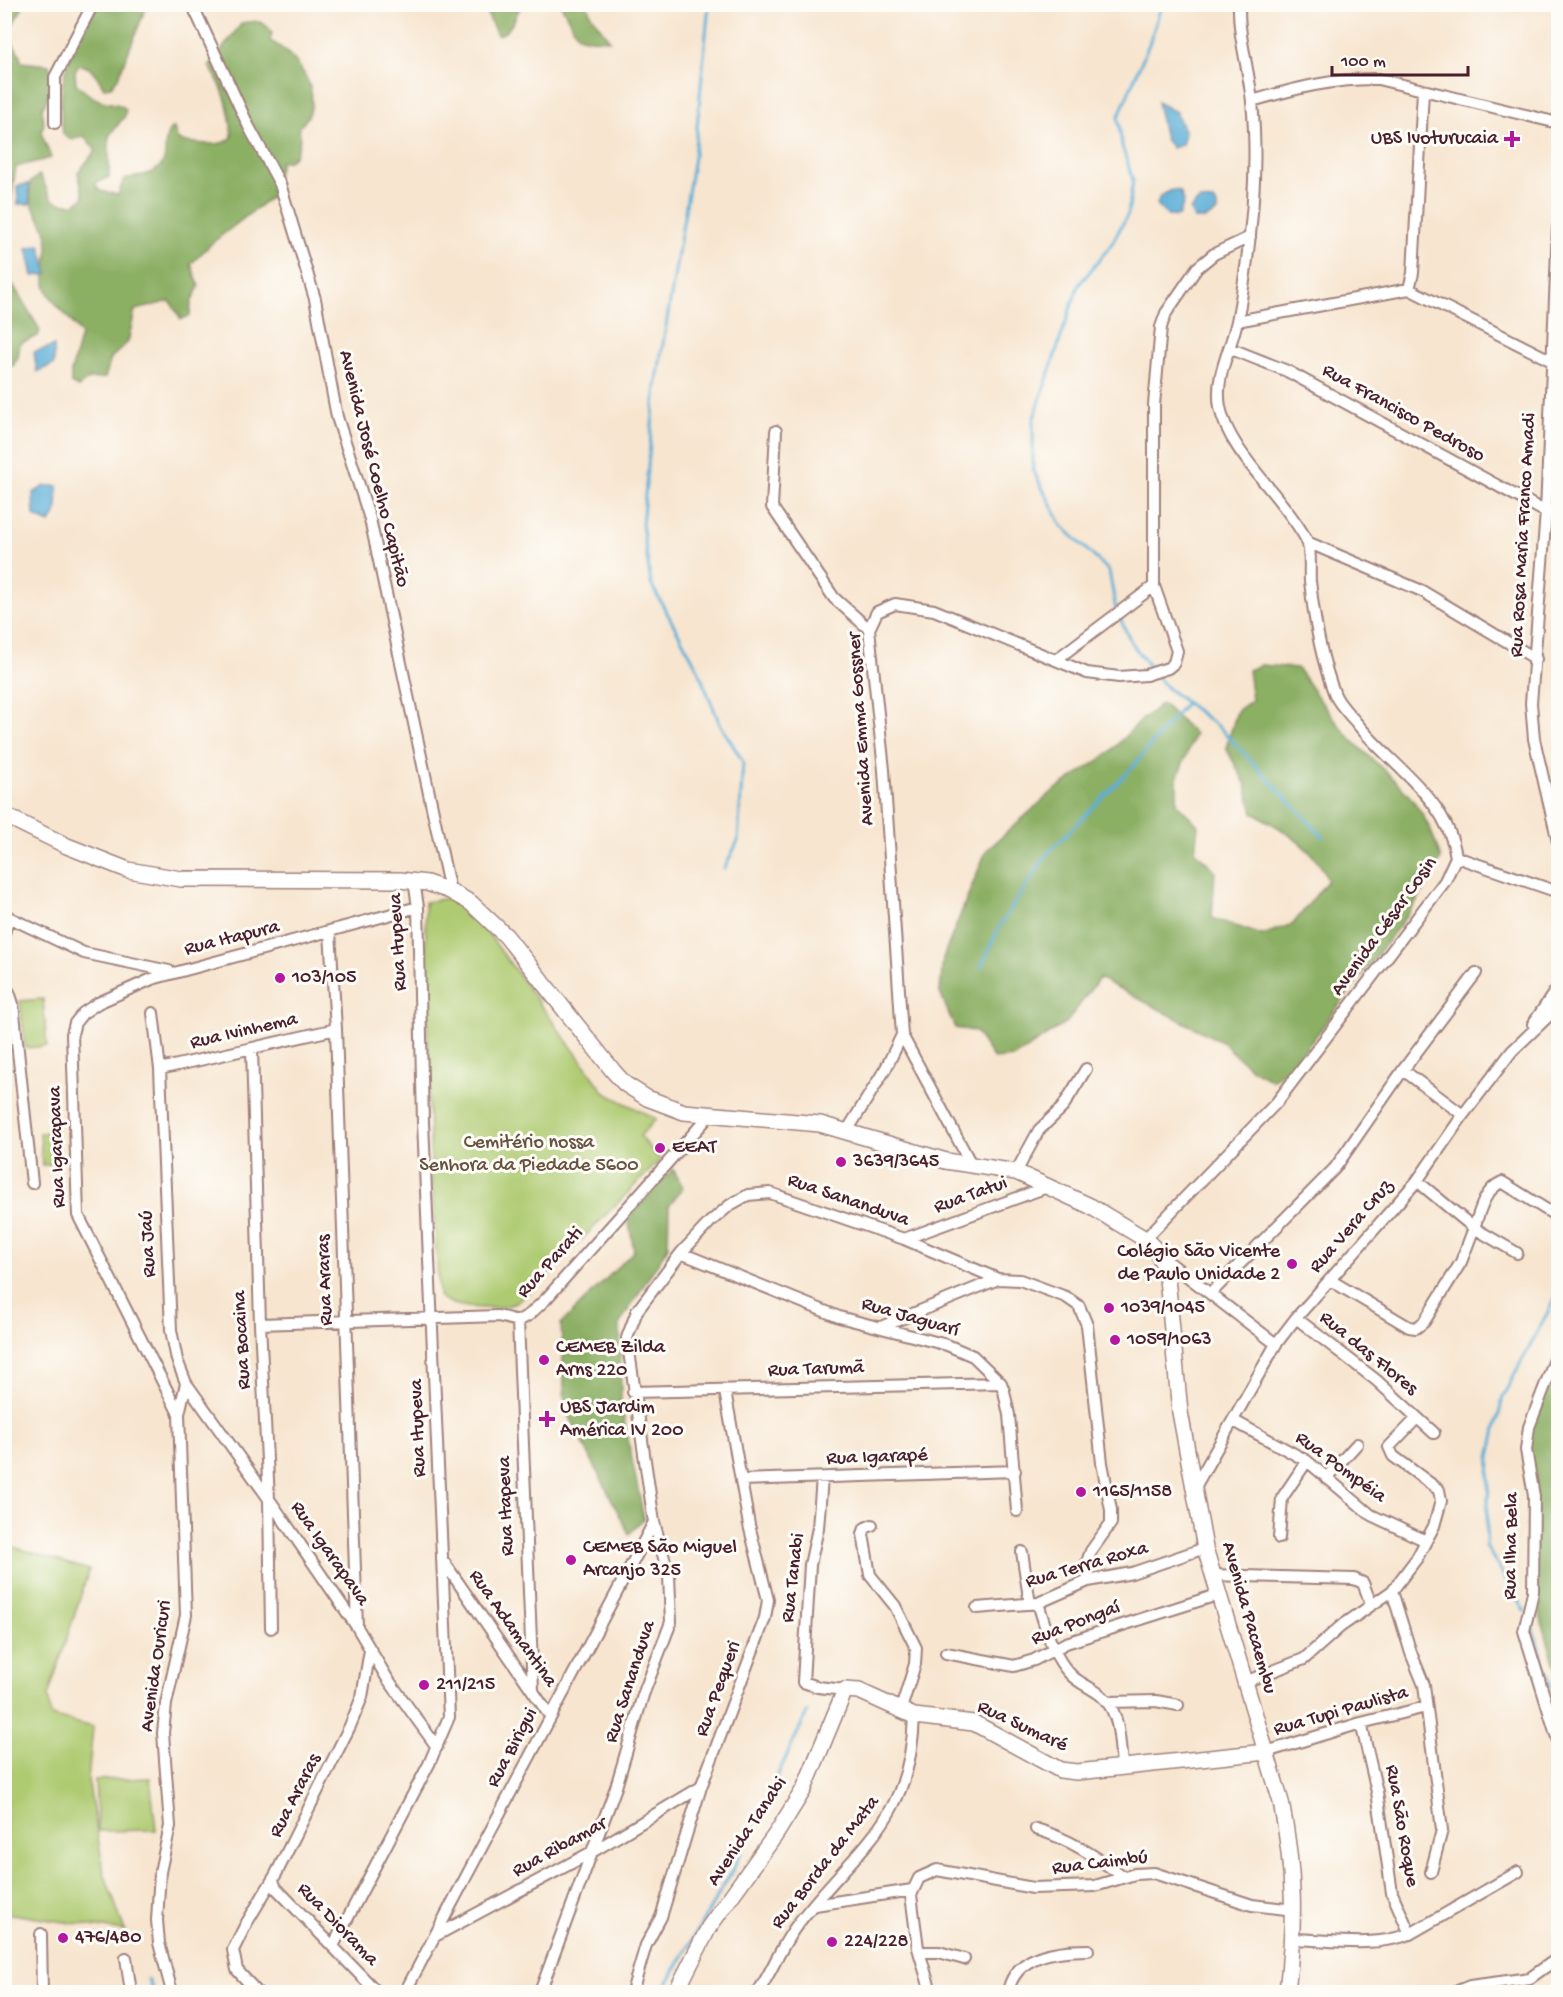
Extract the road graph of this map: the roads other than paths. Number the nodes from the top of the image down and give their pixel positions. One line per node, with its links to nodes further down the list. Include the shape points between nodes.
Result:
1 (93, 4): 6 (street, via 55,77)
2 (192, 4): 27 (street, Avenida José Coelho Capitão, via 280,184 315,298 337,417 370,519)
3 (1239, 4): 5 (street)
4 (1423, 91): 5 (street, via 1378,79 1355,78); 7 (street); 10 (street)
5 (1252, 101): 9 (street)
6 (55, 123)
7 (1558, 123)
8 (1558, 227): 12 (street, Rua Rosa Maria Franco Amadi)
9 (1250, 237): 11 (street, Avenida César Cosin); 19 (street, Avenida Emma Gossner, via 1214,254 1197,268 1170,306 1161,327 1154,405)
10 (1409, 289): 11 (street); 14 (street)
11 (1237, 321): 13 (street, Avenida César Cosin)
12 (1556, 330): 14 (street, Rua Rosa Maria Franco Amadi)
13 (1229, 348): 16 (street, Rua Francisco Pedroso, via 1287,371); 18 (street, Avenida César Cosin, via 1218,387 1226,427 1282,501)
14 (1552, 361): 16 (street, Rua Rosa Maria Franco Amadi)
15 (776, 431): 20 (street, via 772,507 834,598)
16 (1546, 512): 17 (street, Rua Francisco Pedroso); 22 (street, Rua Rosa Maria Franco Amadi)
17 (1558, 512)
18 (1307, 542): 22 (street, via 1422,591); 25 (street, Avenida César Cosin, via 1324,665 1337,698 1366,736 1437,809 1447,824)
19 (1154, 586): 21 (street); 21 (street, Avenida Emma Gossner, via 1177,651 1168,668 1119,677 1087,673)
20 (869, 629): 21 (street, Avenida Emma Gossner, via 877,612 895,604 934,610); 41 (street, Avenida Emma Gossner, via 884,770)
21 (1057, 659)
22 (1536, 659): 24 (street, Rua Rosa Maria Franco Amadi, via 1534,739)
23 (4, 814): 26 (main road, via 67,846 129,870 181,879)
24 (1558, 842)
25 (1456, 857): 28 (street); 58 (street, Avenida César Cosin, via 1445,881 1284,1094)
26 (414, 881): 27 (main road); 29 (street, Rua Itupeva)
27 (450, 891): 47 (main road, via 471,903 506,936 625,1084 647,1098 675,1108)
28 (1558, 892)
29 (418, 907): 31 (street, Rua Itapura); 65 (street, Rua Itupeva)
30 (7, 916): 32 (street); 33 (street, via 84,953)
31 (330, 932): 33 (street, Rua Itapura); 39 (street, Rua Araras)
32 (4, 933)
33 (173, 972): 40 (street, Rua Itapura, via 98,1003 83,1013)
34 (1476, 973): 46 (street)
35 (1558, 987): 42 (street)
36 (4, 990): 53 (street, via 9,992 13,1004)
37 (1558, 1007): 42 (street, Rua Vera Cruz)
38 (153, 1013): 44 (street, Rua Jaú)
39 (336, 1029): 43 (street, Rua Ivinhema); 68 (street, Rua Araras)
40 (72, 1034): 77 (street, Rua Igarapava, via 78,1215)
41 (902, 1035): 49 (street, Avenida Emma Gossner); 50 (street, Avenida Emma Gossner)
42 (1525, 1037): 48 (street, Rua Vera Cruz)
43 (252, 1049): 44 (street, Rua Ivinhema); 69 (street, Rua Bocaina)
44 (160, 1069): 73 (street, Rua Jaú, via 171,1329)
45 (1086, 1070): 51 (street, via 1062,1108 1039,1131)
46 (1403, 1070): 48 (street); 64 (street, via 1335,1168)
47 (710, 1114): 49 (main road, via 809,1123); 67 (street, Rua Parati, via 546,1299)
48 (1462, 1115): 52 (street, Rua Vera Cruz)
49 (847, 1131): 50 (main road, via 946,1161)
50 (971, 1164): 51 (main road)
51 (1016, 1172): 54 (main road)
52 (1417, 1181): 56 (street); 63 (street, Rua Vera Cruz)
53 (32, 1183)
54 (1050, 1186): 57 (street, Rua Tatui); 58 (main road)
55 (1557, 1213): 56 (street, via 1502,1182 1486,1195)
56 (1474, 1228): 60 (street); 63 (street, via 1461,1262 1424,1322 1416,1328)
57 (904, 1239): 59 (street, Rua Sananduva, via 770,1193 748,1195 730,1205); 62 (street, Rua Sananduva)
58 (1145, 1239): 61 (main road)
59 (681, 1253): 70 (street, Rua Jaguarí, via 839,1317); 76 (street, Rua Sananduva, via 637,1311 627,1338)
60 (1517, 1253)
61 (1159, 1255): 64 (street); 87 (main road, Avenida Pacaembu, via 1167,1278 1180,1412)
62 (998, 1279): 70 (street); 98 (street, Rua Sananduva, via 1020,1280 1066,1297 1079,1306 1087,1325 1111,1510 1111,1523 1087,1562)
63 (1330, 1280): 66 (street, Rua Vera Cruz)
64 (1211, 1293): 71 (street)
65 (433, 1318): 67 (street, Rua Parati, via 498,1316); 68 (street, Rua Parati); 96 (street, Rua Itupeva)
66 (1296, 1318): 71 (street, Rua Vera Cruz); 78 (street, Rua das Flores, via 1376,1380)
67 (518, 1322): 111 (street, Rua Itapeva)
68 (346, 1323): 69 (street, Rua Parati); 104 (street, Rua Araras)
69 (260, 1324): 88 (street, Rua Bocaina)
70 (881, 1327): 74 (street, Rua Jaguarí, via 973,1356)
71 (1276, 1344): 79 (street, Rua Vera Cruz)
72 (1558, 1352): 119 (street, Rua Ilha Bela, via 1528,1427 1526,1450 1534,1496 1533,1592 1524,1632)
73 (186, 1383): 77 (street); 88 (street, Rua Igarapava)
74 (1001, 1383): 75 (street, Rua Tarumã); 83 (street)
75 (725, 1390): 76 (street, Rua Tarumã); 86 (street, Rua Pequeri)
76 (633, 1392): 90 (street, Rua Sananduva)
77 (179, 1414): 145 (street, Avenida Ouricuri, via 186,1615 163,1733 170,1826 160,1872 157,1920)
78 (1417, 1418): 80 (street, Rua das Flores); 93 (street, via 1389,1447 1393,1456 1440,1490 1439,1512)
79 (1234, 1421): 82 (street, Rua Pompéia); 87 (street, Rua Vera Cruz)
80 (1434, 1433)
81 (1357, 1444): 85 (street)
82 (1307, 1461): 85 (street, Rua Pompéia); 92 (street, via 1282,1498)
83 (1015, 1471): 84 (street, Rua Igarapé); 89 (street)
84 (822, 1478): 86 (street, Rua Igarapé); 109 (street, Rua Tanabi, via 810,1565)
85 (1326, 1478): 93 (street, Rua Pompéia, via 1371,1515)
86 (741, 1480): 123 (street, Rua Pequeri, via 768,1600 739,1691)
87 (1195, 1487): 94 (main road, Avenida Pacaembu)
88 (269, 1499): 104 (street, Rua Igarapava); 105 (street, Rua Bocaina)
89 (1017, 1511)
90 (654, 1522): 117 (street, Rua Birigui); 125 (street, Rua Sananduva, via 669,1576 671,1622)
91 (872, 1525): 116 (street, Rua Borda da Mata, via 863,1534 870,1575 895,1606 916,1648)
92 (1279, 1538)
93 (1426, 1541): 99 (street)
94 (1204, 1548): 97 (main road, Avenida Pacaembu); 98 (street, Rua Terra Roxa, via 1132,1573)
95 (1022, 1552): 101 (street)
96 (443, 1562): 111 (street, Rua Adamantina); 120 (street, Rua Itupeva, via 449,1717)
97 (1212, 1575): 100 (main road, Avenida Pacaembu); 102 (street, via 1354,1579 1363,1583)
98 (1088, 1581): 101 (street, Rua Terra Roxa)
99 (1392, 1591): 102 (street); 115 (street, via 1424,1685)
100 (1217, 1595): 106 (street, Rua Pongaí); 110 (main road, Avenida Pacaembu)
101 (1034, 1604): 103 (street, Rua Terra Roxa); 106 (street)
102 (1371, 1604): 110 (street, via 1304,1659)
103 (977, 1608)
104 (357, 1627): 107 (street, Rua Igarapava)
105 (271, 1628)
106 (1053, 1649): 108 (street, Rua Pongaí, via 1014,1666); 113 (street, via 1070,1673)
107 (370, 1650): 120 (street, Rua Igarapava); 129 (street, Rua Araras, via 362,1697 350,1726)
108 (946, 1653)
109 (803, 1682): 112 (street, Rua Sumaré)
110 (1245, 1682): 121 (main road, Avenida Pacaembu)
111 (533, 1690): 117 (street, Rua Adamantina)
112 (845, 1690): 116 (main road, Rua Sumaré, via 859,1691); 151 (main road, Avenida Tanabi, via 804,1789 709,1927)
113 (1108, 1702): 114 (street, via 1156,1701); 122 (street, via 1115,1717)
114 (1178, 1705)
115 (1426, 1707): 118 (street, Rua Tupi Paulista); 126 (street, via 1442,1830)
116 (907, 1714): 122 (main road, Rua Sumaré, via 974,1723 1060,1770 1077,1773); 131 (street, Rua Borda da Mata, via 910,1759 891,1813)
117 (550, 1716): 135 (street, Rua Birigui)
118 (1360, 1723): 121 (street, Rua Tupi Paulista); 134 (street, Rua São Roque, via 1376,1783 1392,1893)
119 (1558, 1741)
120 (437, 1747): 137 (street, Rua Itupeva)
121 (1266, 1752): 122 (main road, Rua Sumaré); 132 (main road, Avenida Pacaembu, via 1291,1850)
122 (1124, 1769)
123 (701, 1787): 125 (street, Rua Ribamar); 150 (street, Rua Pequeri, via 661,1917 646,1945)
124 (1036, 1828): 128 (street, via 1063,1837)
125 (592, 1852): 135 (street, Rua Ribamar); 149 (street, Rua Sananduva)
126 (1431, 1872)
127 (1518, 1872): 134 (street)
128 (1124, 1877): 130 (street, Rua Caimbú, via 1095,1886 1033,1888 937,1870 925,1874); 132 (street, Rua Caimbú, via 1154,1873 1252,1905)
129 (273, 1881): 137 (street, Rua Diorama); 146 (street, Rua Araras, via 233,1950 237,1970)
130 (912, 1890): 131 (street); 139 (street)
131 (815, 1905): 152 (street, Rua Borda da Mata, via 796,1926)
132 (1294, 1910): 136 (main road, Avenida Pacaembu)
133 (40, 1934): 143 (street)
134 (1410, 1934): 136 (street, via 1370,1943)
135 (435, 1936): 148 (street, Rua Birigui)
136 (1293, 1939): 155 (main road, Avenida Pacaembu)
137 (333, 1946): 147 (street, Rua Diorama)
138 (1088, 1950): 154 (street, via 1054,1952 1031,1959 1017,1970)
139 (920, 1952): 142 (street); 153 (street)
140 (126, 1958): 144 (street)
141 (1558, 1958): 156 (street, via 1530,1978 1470,1986)
142 (964, 1959)
143 (42, 1992)
144 (131, 1992)
145 (172, 1992)
146 (257, 1992)
147 (377, 1992)
148 (405, 1992)
149 (540, 1992)
150 (632, 1992)
151 (676, 1992)
152 (762, 1992)
153 (931, 1992)
154 (1008, 1992)
155 (1287, 1992)
156 (1455, 1992)

